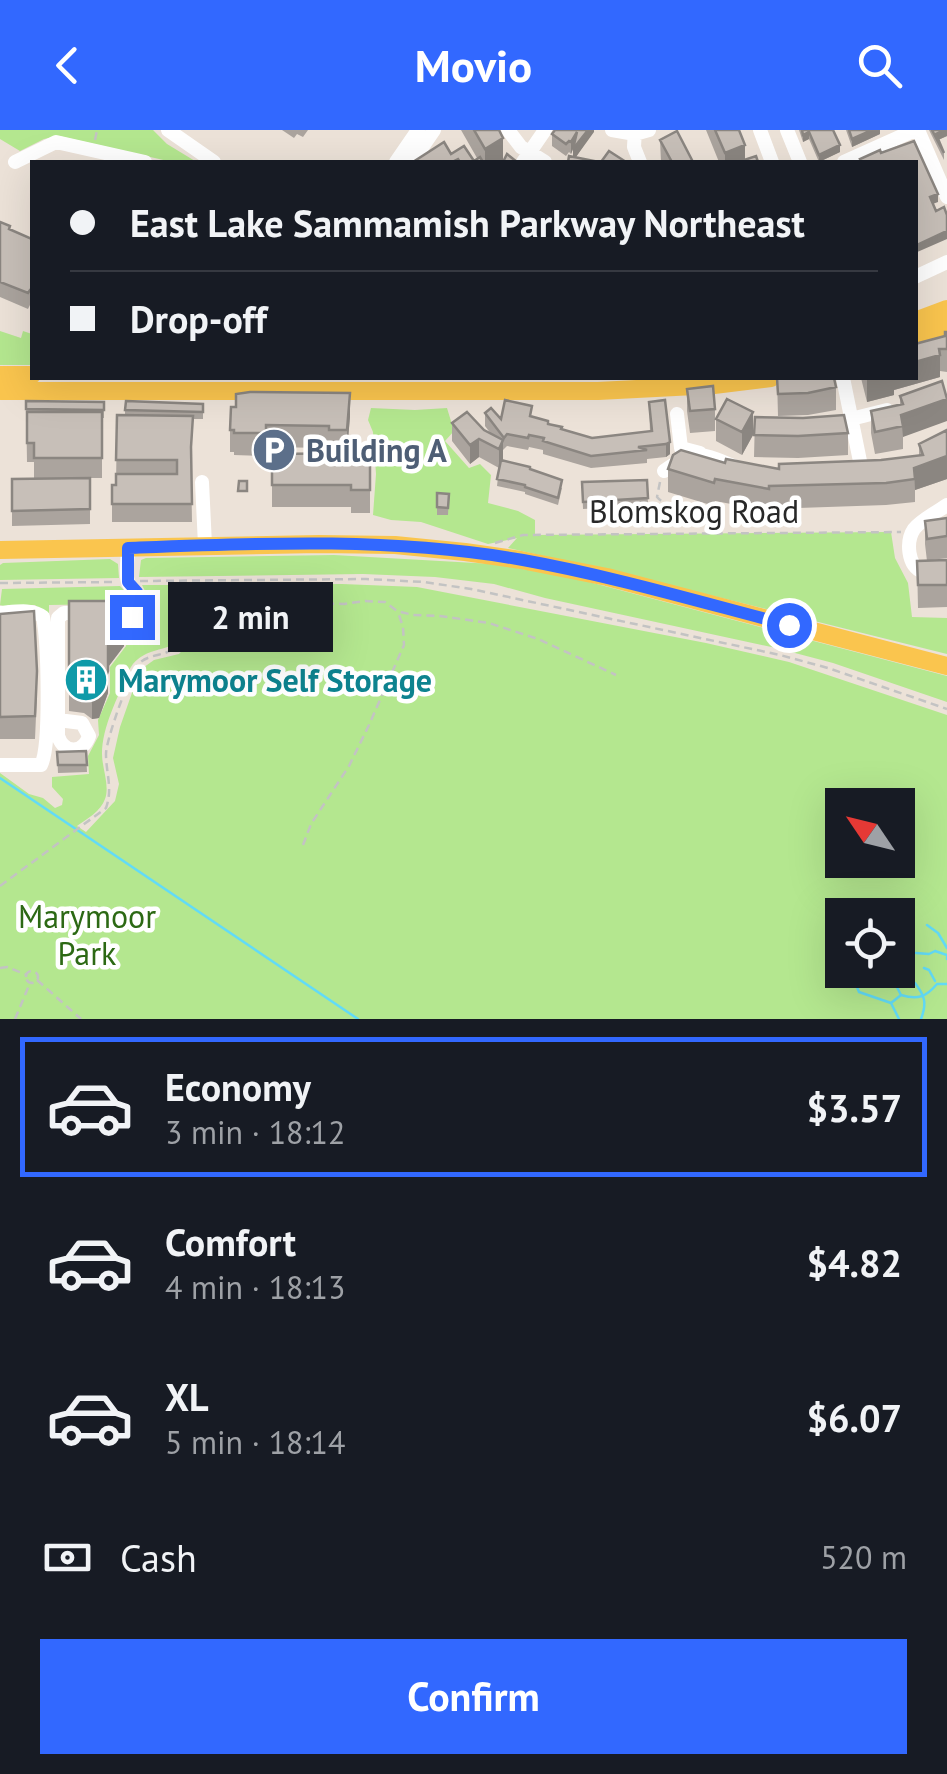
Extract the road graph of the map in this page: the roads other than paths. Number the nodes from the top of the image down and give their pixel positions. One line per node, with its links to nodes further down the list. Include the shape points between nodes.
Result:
1 (168, 130): 13 (street)
2 (418, 130): 14 (street)
3 (434, 130): 15 (street)
4 (508, 130): 11 (street)
5 (545, 130): 11 (street)
6 (612, 130): 10 (street)
7 (760, 130): 17 (street)
8 (788, 130): 18 (street)
9 (916, 130): 19 (street); 21 (street)
10 (640, 131): 16 (street, via 634,147)
11 (526, 157)
12 (135, 160): 20 (street, via 56,142)
13 (209, 160)
14 (397, 160)
15 (413, 160)
16 (639, 160)
17 (771, 160)
18 (799, 160)
19 (848, 160)
20 (15, 162)
21 (947, 197)
22 (947, 262): 23 (street)
23 (918, 276)
24 (947, 309): 25 (main road)
25 (918, 320)
26 (947, 327): 27 (main road)
27 (918, 337)
28 (0, 374): 29 (main road)
29 (30, 374)
30 (754, 380): 32 (main road, via 598,391)
31 (843, 380): 36 (street)
32 (470, 384): 33 (main road)
33 (0, 391)
34 (906, 404): 36 (street)
35 (677, 414): 38 (street, via 680,448)
36 (853, 420): 37 (street); 39 (street, via 869,469)
37 (814, 427)
38 (705, 454): 40 (street); 41 (street)
39 (843, 471)
40 (664, 472)
41 (750, 472)
42 (202, 482): 44 (street)
43 (947, 505): 47 (street, via 909,529 914,566)
44 (205, 545): 45 (main road); 49 (main road, via 395,546 521,560)
45 (128, 548): 46 (main road); 50 (street, via 128,582 140,598 137,613 58,618)
46 (0, 550)
47 (947, 572)
48 (0, 613): 51 (street, via 28,611 43,618 47,733 42,765)
49 (947, 666)
50 (58, 720)
51 (0, 765)

